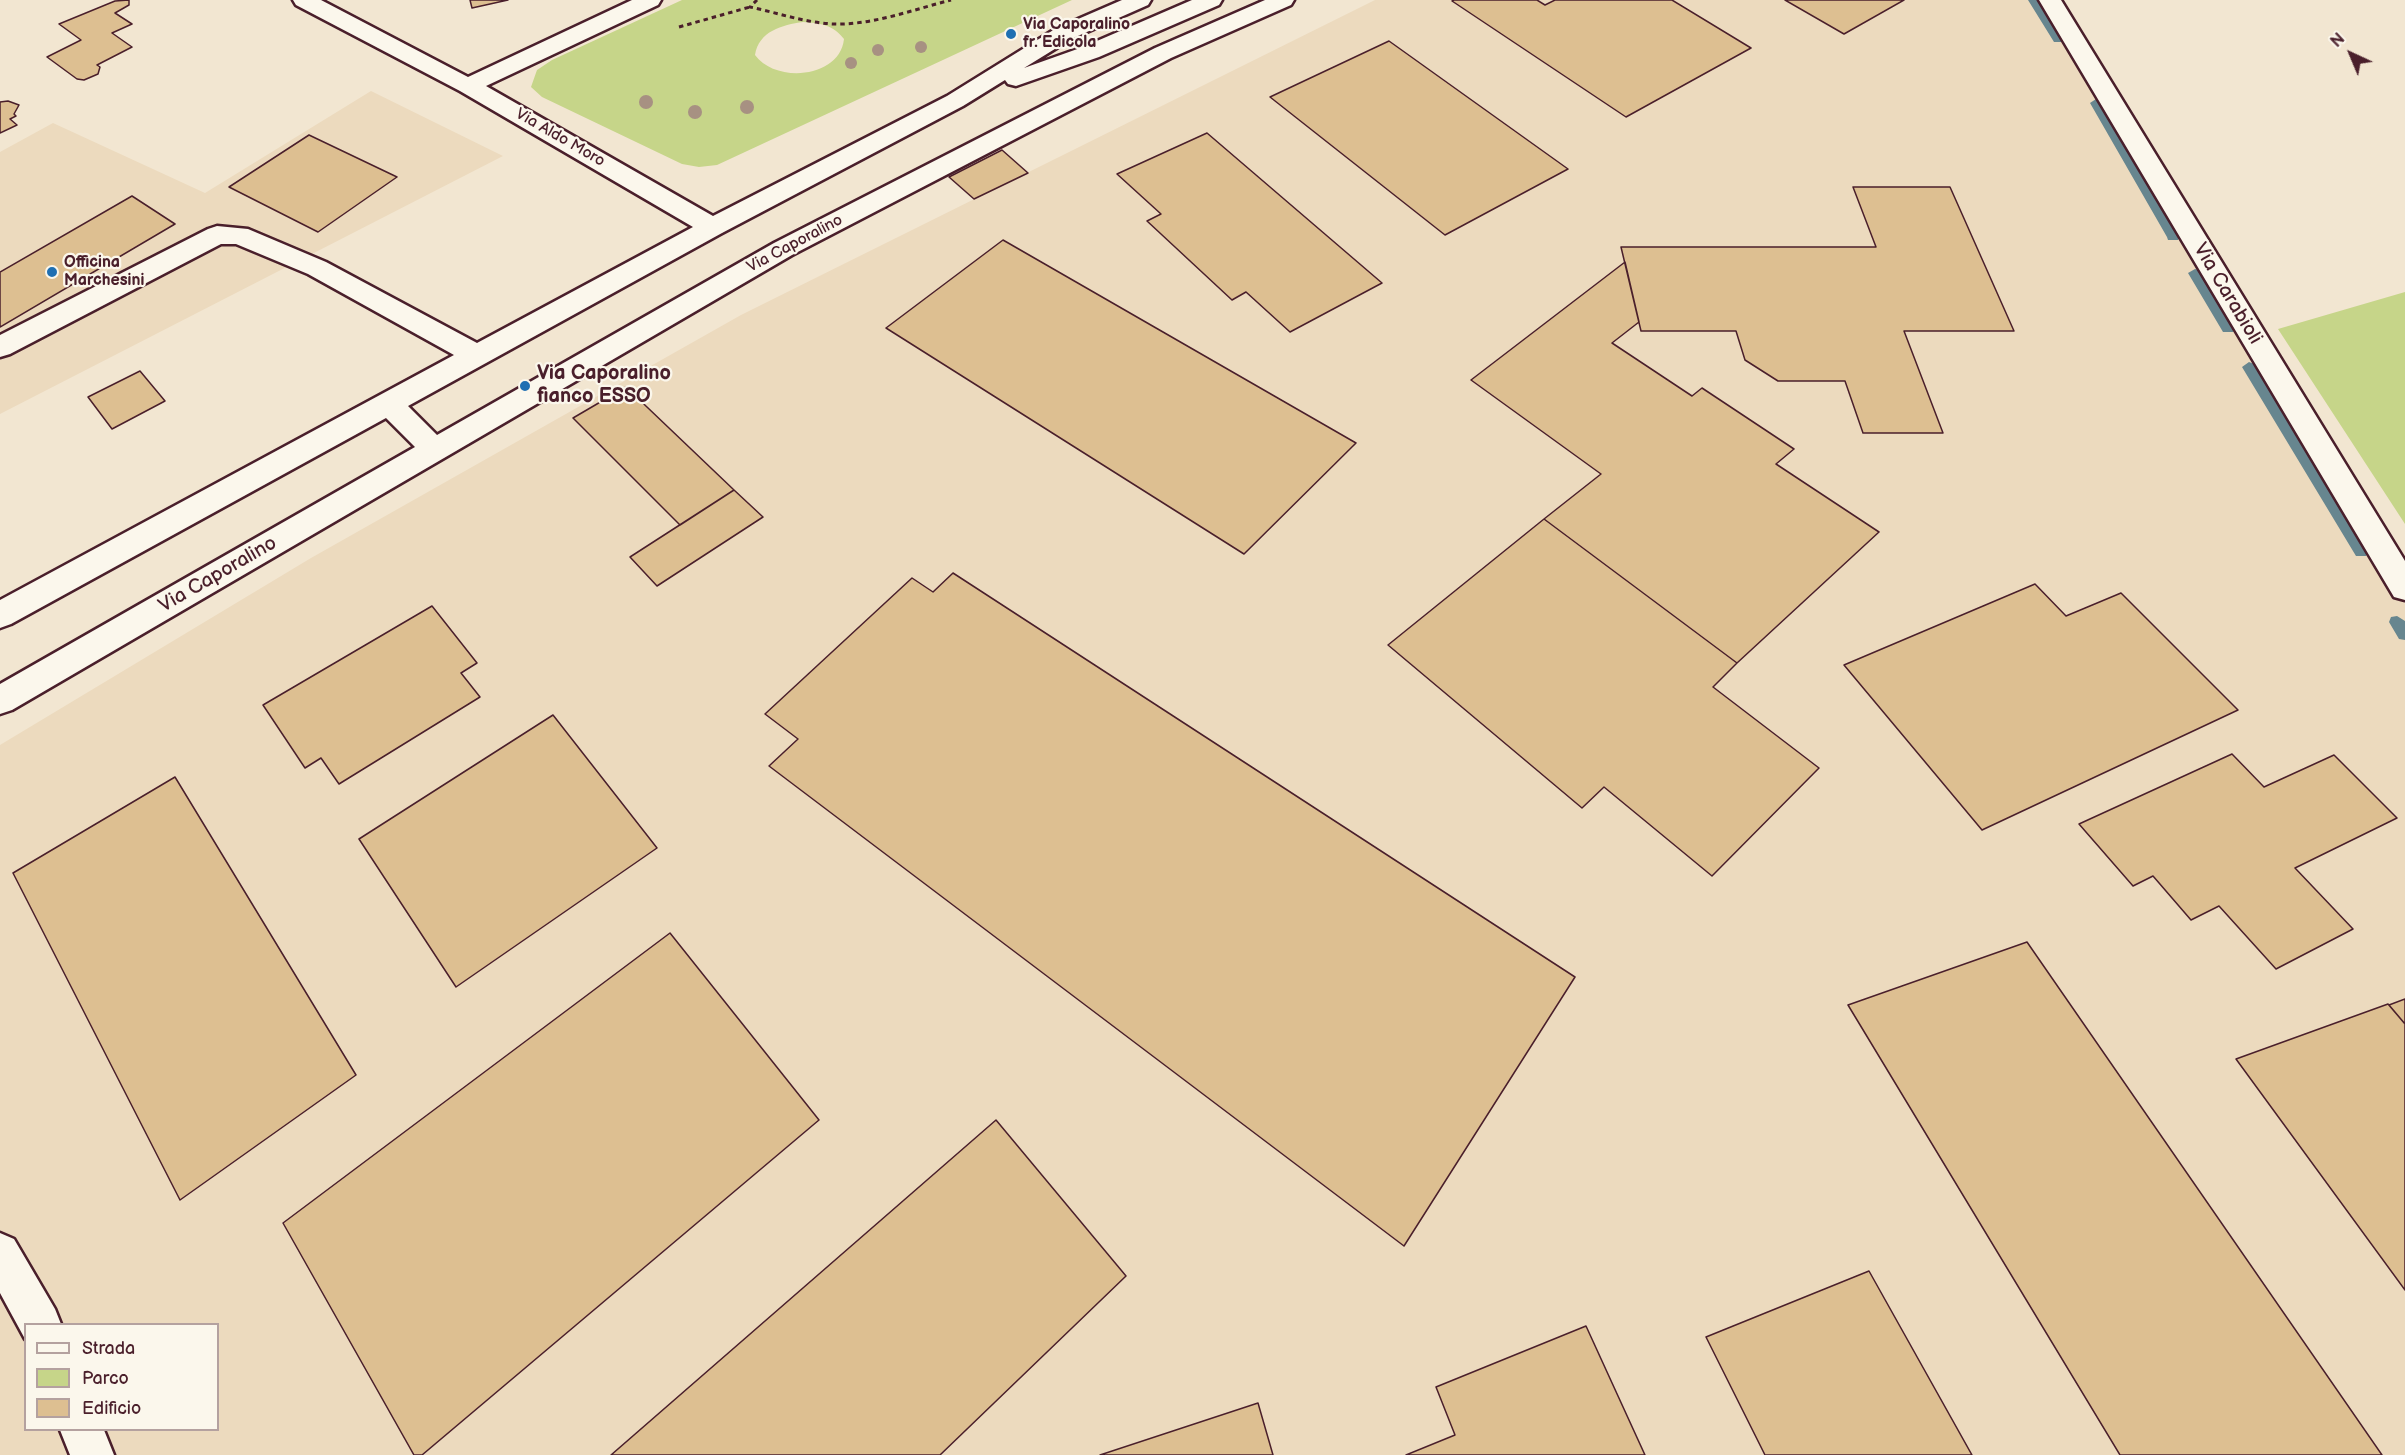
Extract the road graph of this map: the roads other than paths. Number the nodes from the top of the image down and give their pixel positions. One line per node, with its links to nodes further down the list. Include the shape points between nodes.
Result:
1 (304, 0): 9 (street, Via Aldo Moro)
2 (650, 0): 9 (street)
3 (1140, 0): 10 (street, via 1063,33)
4 (1211, 0): 7 (street)
5 (1283, 0): 8 (street, Via Caporalino)
6 (2050, 0): 18 (street, Via Carabioli)
7 (1136, 33): 8 (street); 10 (street)
8 (1163, 53): 17 (street, Via Caporalino, via 783,249)
9 (468, 86): 11 (street, Via Aldo Moro)
10 (955, 101): 12 (street)
11 (651, 190): 12 (street, Via Aldo Moro); 13 (street)
12 (713, 227): 13 (street)
13 (677, 246): 15 (street)
14 (0, 348): 15 (street, via 217,235 239,235 317,268)
15 (476, 355): 16 (street)
16 (388, 403): 17 (street); 19 (street)
17 (435, 450): 20 (street, Via Caporalino)
18 (2405, 588)
19 (0, 615)
20 (0, 700)
21 (0, 1253): 22 (street)
22 (39, 1323)
23 (82, 1431): 24 (street)
24 (92, 1455)

